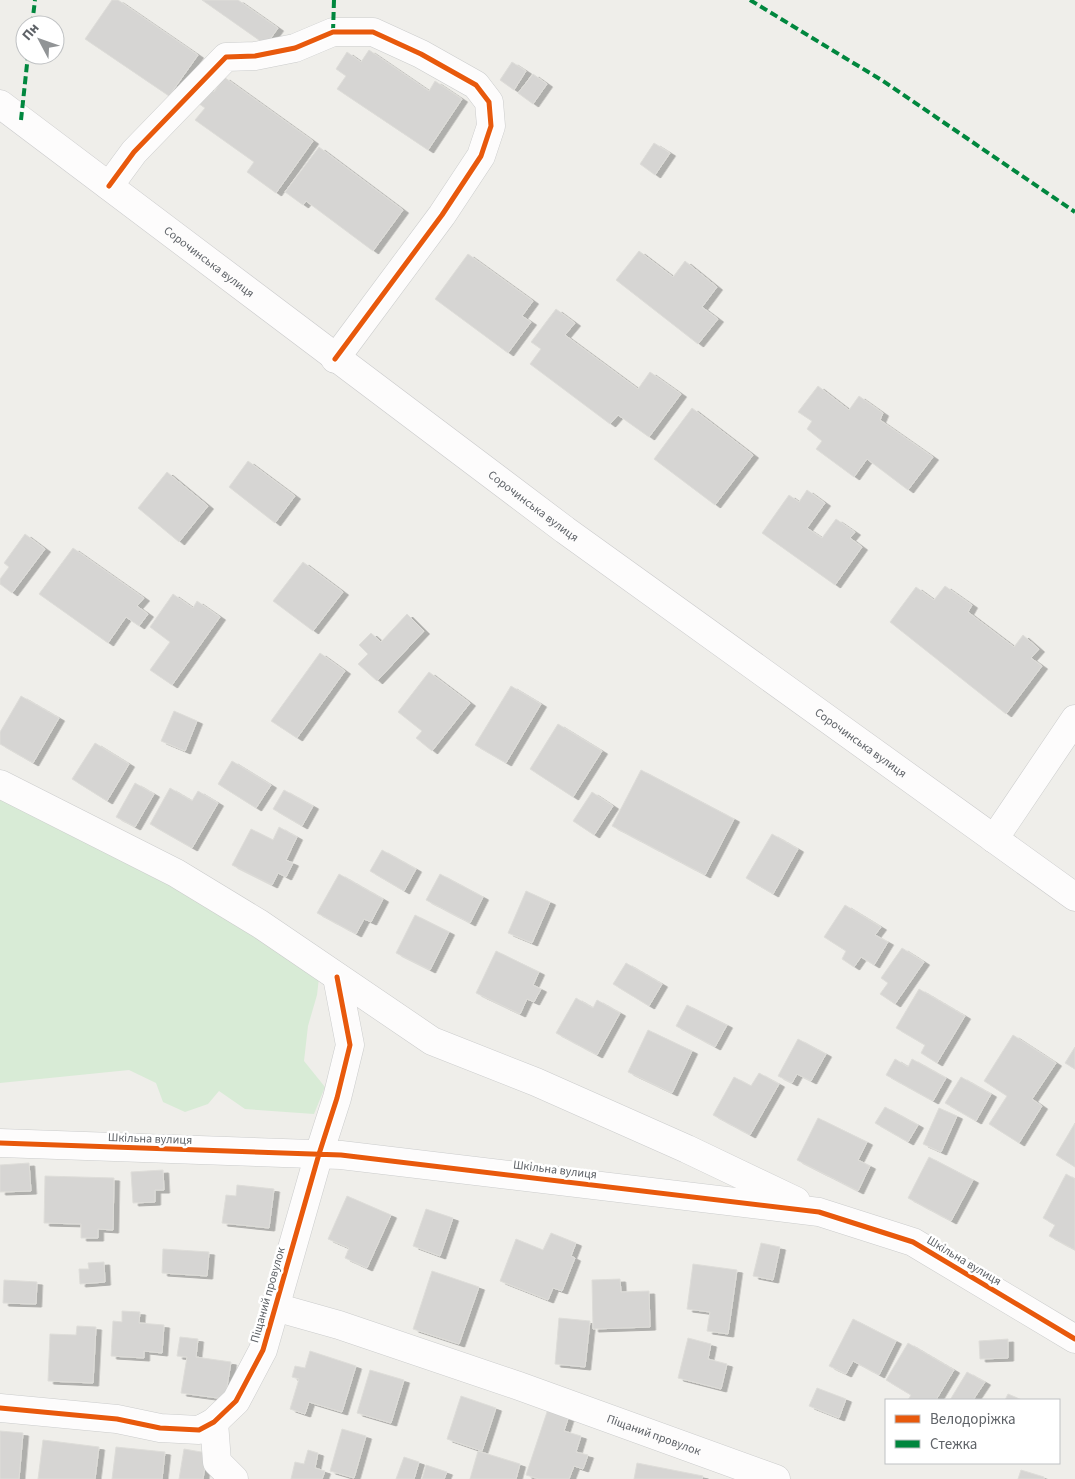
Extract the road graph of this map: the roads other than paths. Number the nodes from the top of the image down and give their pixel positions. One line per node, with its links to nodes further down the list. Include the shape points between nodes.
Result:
1 (0, 104): 2 (street, Сорочинська вулиця)
2 (109, 186): 3 (street, Сорочинська вулиця); 3 (street, via 134,152 226,57 255,56 294,48 333,32 373,32 422,54 476,85 489,102 492,126 481,156 442,215)
3 (335, 359): 6 (street, Сорочинська вулиця, via 565,530)
4 (1075, 719): 6 (street)
5 (0, 784): 8 (street, Шкільна вулиця, via 176,873 260,924)
6 (994, 839): 7 (street, Сорочинська вулиця)
7 (1075, 897)
8 (337, 977): 10 (street, Піщаний провулок, via 350,1045); 11 (street, Шкільна вулиця, via 432,1041 688,1149)
9 (0, 1143): 10 (street, Шкільна вулиця)
10 (319, 1154): 11 (street, Шкільна вулиця); 12 (street, Піщаний провулок)
11 (819, 1212): 13 (street, Шкільна вулиця, via 913,1242)
12 (275, 1307): 15 (street, Піщаний провулок, via 263,1350 236,1401); 17 (street, Піщаний провулок, via 339,1325 519,1386)
13 (1075, 1339)
14 (0, 1408): 15 (street, Піщаний провулок, via 117,1419 160,1428 199,1430)
15 (214, 1422): 16 (street, via 217,1462)
16 (234, 1479)
17 (776, 1479)

